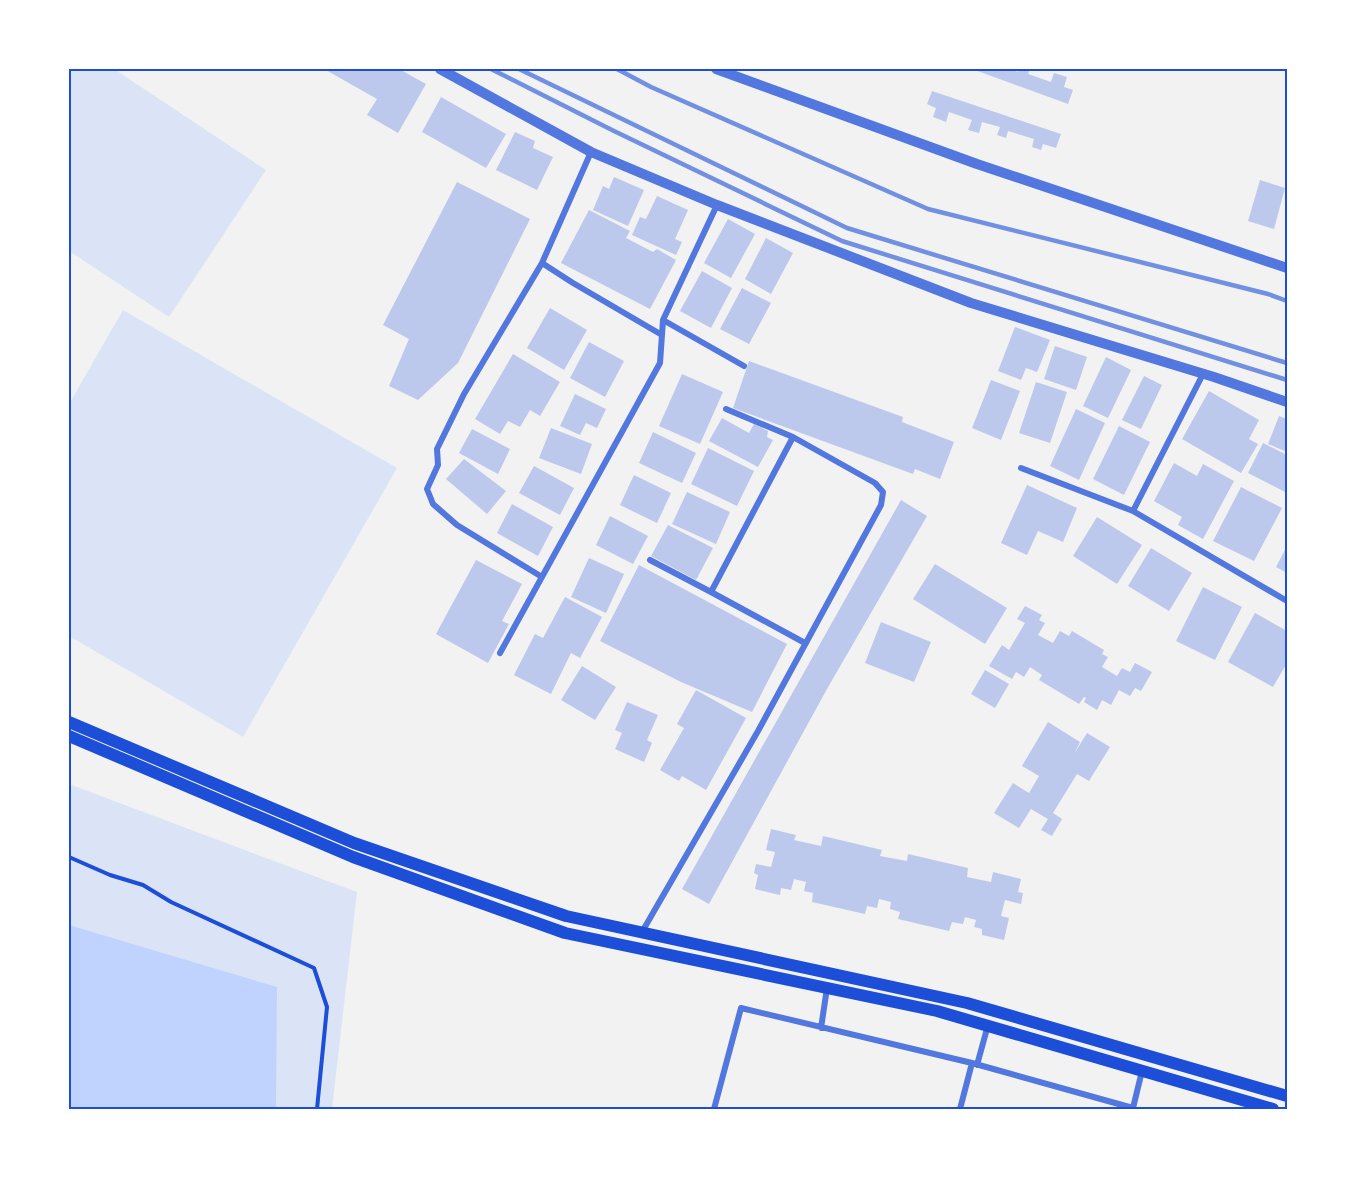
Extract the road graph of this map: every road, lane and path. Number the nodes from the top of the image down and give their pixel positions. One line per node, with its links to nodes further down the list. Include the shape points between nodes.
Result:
1 (440, 69): 3 (street)
2 (716, 69): 6 (street, via 977,164)
3 (591, 152): 4 (street); 5 (street)
4 (717, 205): 7 (street); 10 (street, via 971,303)
5 (542, 263): 8 (street); 17 (street, via 464,394 437,449 438,465 427,489 433,504 457,525)
6 (1287, 268)
7 (663, 320): 8 (street); 9 (street)
8 (662, 334): 17 (street, via 660,363)
9 (744, 366)
10 (1203, 374): 11 (street); 15 (street)
11 (1287, 402)
12 (726, 409): 13 (street)
13 (793, 436): 18 (street); 20 (street, via 875,483 882,492 881,505)
14 (1021, 468): 15 (street)
15 (1133, 511): 19 (street)
16 (650, 560): 18 (street)
17 (542, 577): 21 (street)
18 (711, 592): 20 (street)
19 (1287, 602)
20 (805, 643): 25 (street)
21 (500, 653)
22 (69, 722): 25 (main road, via 354,843 566,916)
23 (69, 736): 26 (main road, via 353,857 565,933)
24 (69, 856): 33 (path, via 143,885 171,902 314,968 327,1008)
25 (642, 932): 31 (main road, via 967,1003)
26 (827, 988): 27 (main road); 28 (street)
27 (988, 1025): 29 (street); 30 (main road)
28 (821, 1028): 29 (street); 34 (street, via 741,1008)
29 (975, 1064): 32 (street); 35 (street)
30 (1142, 1071): 32 (street); 36 (main road)
31 (1287, 1096)
32 (1133, 1108)
33 (317, 1109)
34 (714, 1109)
35 (960, 1109)
36 (1273, 1109)

